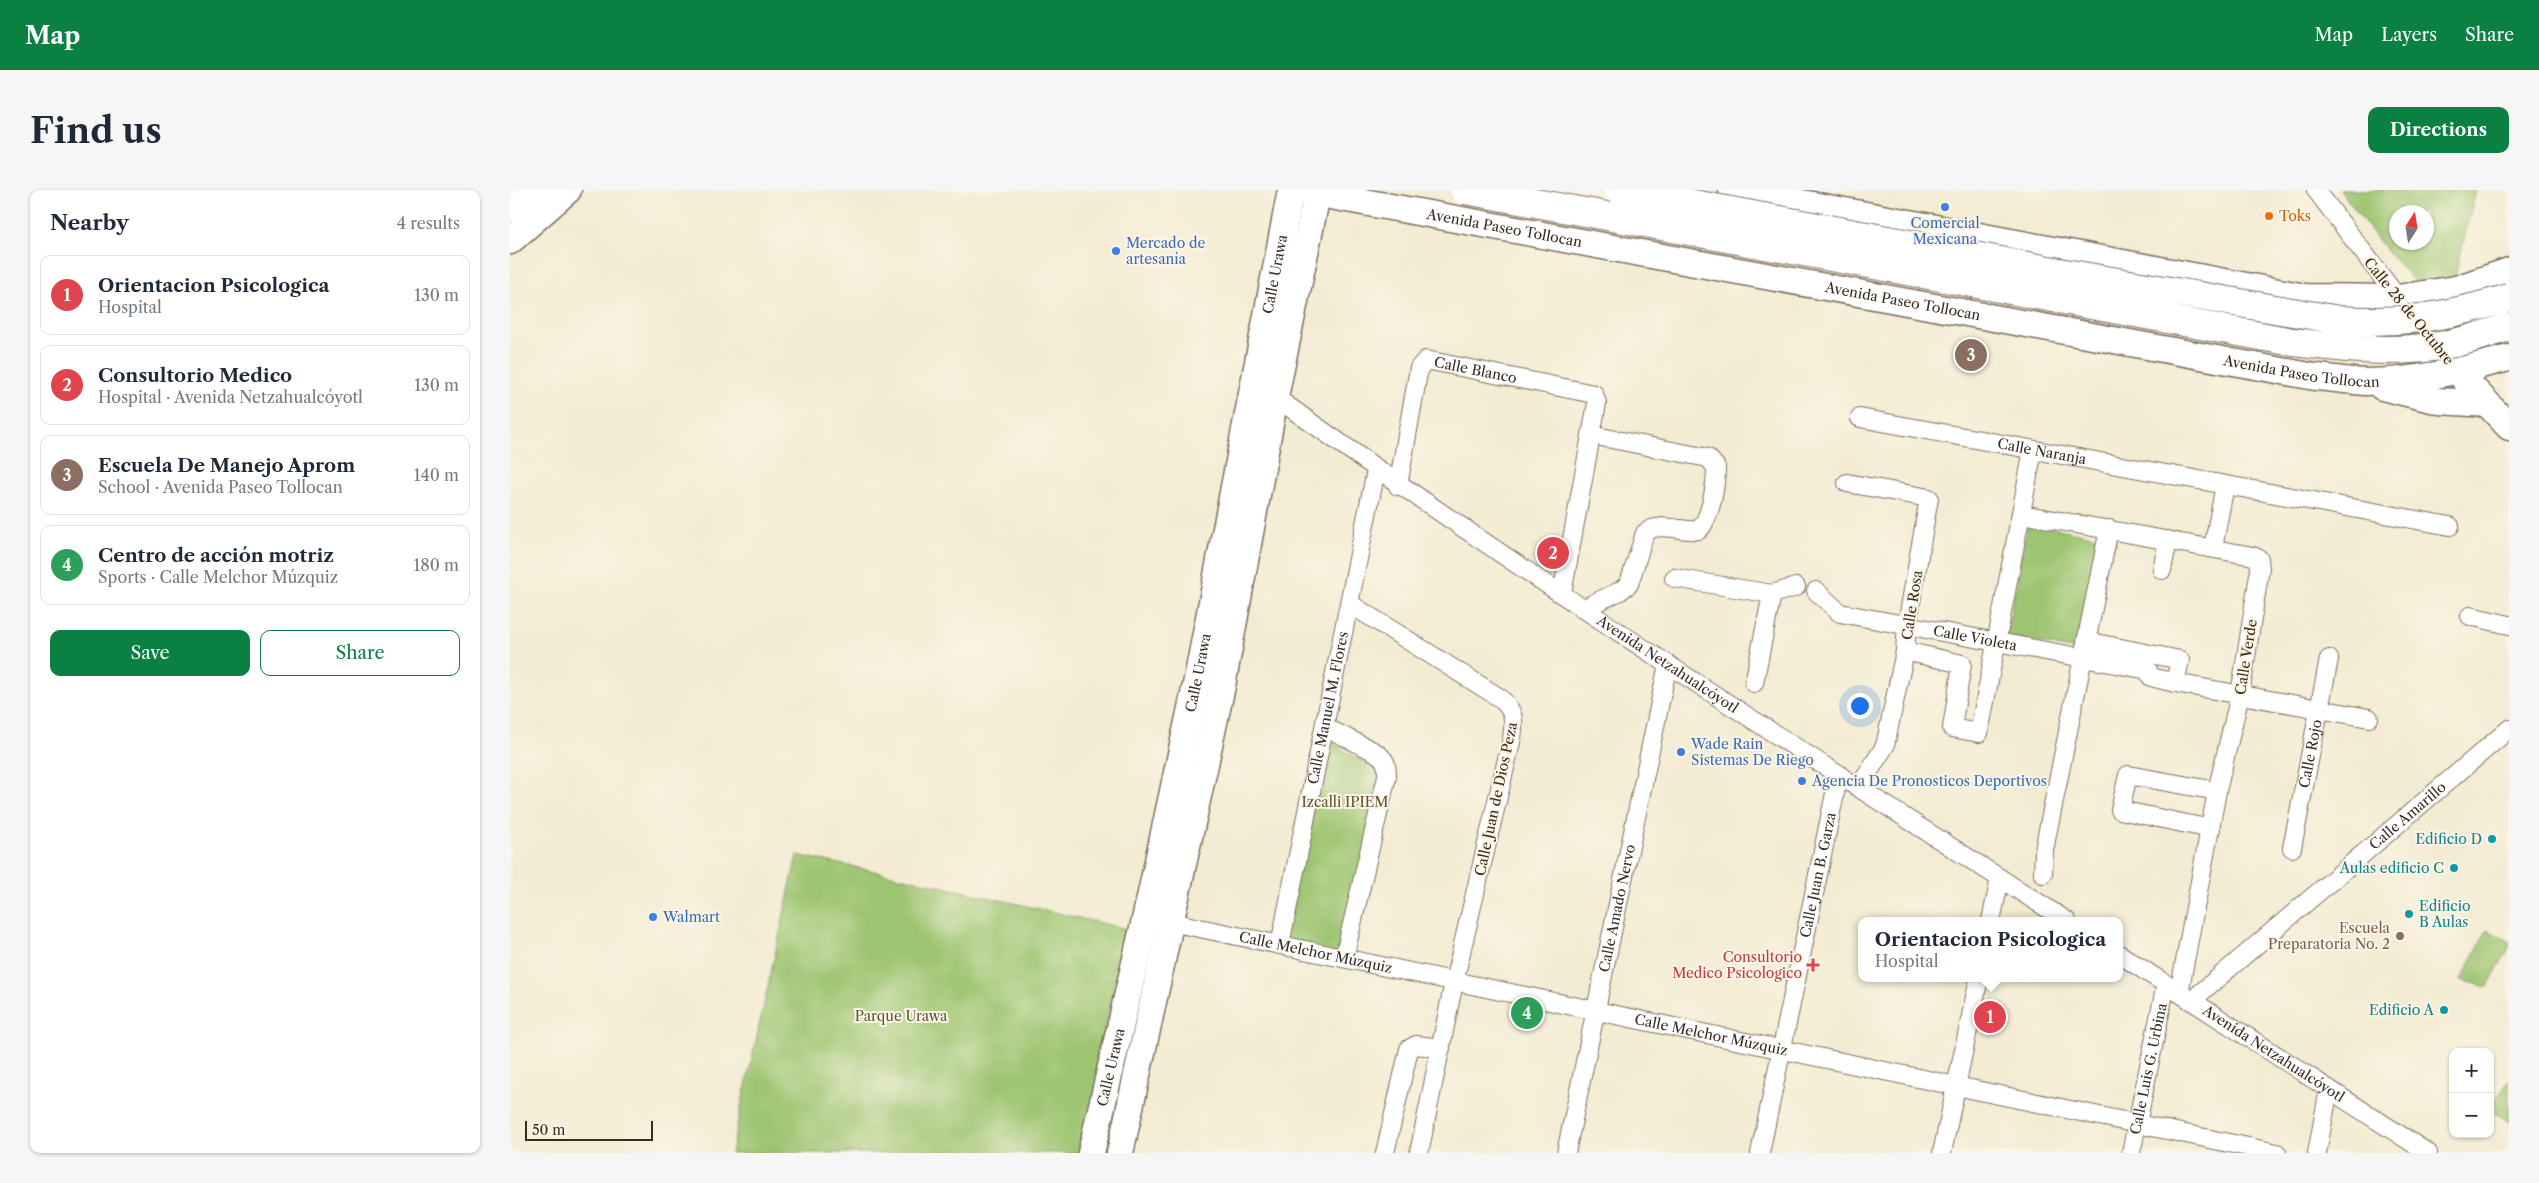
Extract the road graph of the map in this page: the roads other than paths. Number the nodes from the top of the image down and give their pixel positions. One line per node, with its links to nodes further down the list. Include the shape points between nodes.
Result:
1 (530, 190): 11 (highway)
2 (541, 190): 11 (highway)
3 (568, 190): 13 (main road)
4 (1291, 190): 73 (main road, Calle Urawa, via 1197,680)
5 (1391, 190): 12 (main road, via 1396,207)
6 (1465, 190): 20 (highway, Avenida Paseo Tollocan, bridge, via 2293,342 2413,350 2456,343)
7 (1618, 190): 18 (highway, bridge, via 2339,320 2421,319)
8 (1732, 190): 15 (main road)
9 (2316, 190): 17 (street, Calle 28 de Octubre)
10 (1311, 191): 12 (main road, Avenida Paseo Tollocan); 25 (main road, Calle Urawa)
11 (510, 208)
12 (1411, 212): 22 (main road, Avenida Paseo Tollocan)
13 (510, 241)
14 (2509, 271): 17 (main road, via 2456,289)
15 (2251, 287): 17 (main road, via 2305,296); 22 (main road, via 2268,303 2276,331 2271,356)
16 (2509, 292): 19 (main road)
17 (2398, 298): 23 (main road, Calle 28 de Octubre)
18 (2509, 298)
19 (2509, 321)
20 (2509, 327)
21 (2509, 358): 23 (main road, Avenida Paseo Tollocan)
22 (2256, 367): 24 (main road, Avenida Paseo Tollocan)
23 (2458, 372): 24 (main road, Avenida Paseo Tollocan); 26 (main road, Calle 28 de Octubre)
24 (2365, 382): 26 (main road, via 2403,394)
25 (1275, 397): 31 (street, Avenida Netzahualcóyotl); 73 (main road, Calle Urawa, via 1222,686)
26 (2488, 404): 28 (main road, Calle 28 de Octubre)
27 (1860, 418): 30 (street, Calle Naranja)
28 (2509, 427)
29 (1591, 435): 34 (street, Calle Blanco, via 1597,403 1594,394 1426,360 1419,368); 44 (street); 47 (street, via 1708,458 1714,462 1716,476 1707,516 1698,530 1649,529 1629,584 1620,592)
30 (2032, 450): 33 (street, Calle Naranja); 35 (street)
31 (1376, 470): 34 (street, Avenida Netzahualcóyotl); 46 (street, Calle Manuel M. Flores)
32 (1847, 483): 49 (street, Calle Rosa, via 1929,498)
33 (2225, 485): 36 (street, Calle Naranja); 39 (street)
34 (1398, 486): 44 (street, Avenida Netzahualcóyotl)
35 (2021, 514): 37 (street, Calle Verde); 51 (street)
36 (2450, 526)
37 (2109, 530): 38 (street, Calle Verde); 52 (street)
38 (2168, 540): 39 (street, Calle Verde); 40 (street)
39 (2213, 548): 59 (street, Calle Verde, via 2259,559)
40 (2162, 570)
41 (1674, 578): 45 (street)
42 (1796, 587): 45 (street)
43 (1816, 591): 49 (street, Calle Violeta, via 1840,613)
44 (1562, 594): 47 (street, Avenida Netzahualcóyotl)
45 (1772, 594): 58 (street)
46 (1350, 604): 62 (street, Calle Manuel M. Flores); 77 (street, Calle Juan de Dios Peza, via 1500,698 1514,716 1512,738)
47 (1582, 609): 56 (street, Avenida Netzahualcóyotl)
48 (2470, 616): 50 (street)
49 (1907, 625): 51 (street, Calle Violeta); 53 (street, Calle Rosa)
50 (2509, 625)
51 (1998, 641): 53 (street, via 1979,733 1952,728 1962,664); 54 (street, Calle Violeta)
52 (2086, 641): 54 (street); 57 (street, via 2180,660)
53 (1905, 651): 65 (street, Calle Rosa, via 1885,746)
54 (2082, 658): 57 (street, Calle Violeta, via 2148,670 2151,677); 69 (street, via 2044,850)
55 (2329, 659): 60 (street, Calle Rojo)
56 (1668, 664): 64 (street, Avenida Netzahualcóyotl); 80 (street, Calle Amado Nervo)
57 (2175, 683): 59 (street, Calle Violeta)
58 (1754, 684)
59 (2240, 695): 60 (street, Calle Violeta); 66 (street, Calle Verde)
60 (2319, 709): 61 (street, Calle Violeta); 68 (street, Calle Rojo)
61 (2369, 718)
62 (1324, 726): 74 (street, Calle Manuel M. Flores); 76 (street, via 1375,752 1387,764 1387,776)
63 (2509, 729): 79 (street, Calle Amarillo)
64 (1839, 774): 65 (street, Avenida Netzahualcóyotl); 82 (street, Calle Juan B. Garza)
65 (1859, 787): 70 (street, Avenida Netzahualcóyotl)
66 (2217, 792): 67 (street, Calle Verde); 67 (street, via 2128,775 2120,810)
67 (2210, 829): 79 (street, Calle Verde)
68 (2292, 848)
69 (2043, 874)
70 (2000, 878): 71 (street); 72 (street, Avenida Netzahualcóyotl)
71 (1992, 917)
72 (2061, 917)
73 (1158, 919): 74 (street, Calle Melchor Múzquiz); 86 (main road, Calle Urawa); 87 (main road, Calle Urawa)
74 (1280, 945): 76 (street, Calle Melchor Múzquiz)
75 (2123, 957): 79 (street, Avenida Netzahualcóyotl)
76 (1344, 958): 77 (street, Calle Melchor Múzquiz)
77 (1454, 982): 80 (street, Calle Melchor Múzquiz); 81 (street, Calle Juan de Dios Peza)
78 (1978, 982): 83 (street)
79 (2179, 992): 84 (street, Avenida Netzahualcóyotl); 85 (street, Calle Luis G. Urbina)
80 (1596, 1011): 82 (street, Calle Melchor Múzquiz); 90 (street, Calle Amado Nervo)
81 (1440, 1048): 88 (street, via 1416,1045 1408,1049); 89 (street, Calle Juan de Dios Peza)
82 (1782, 1050): 83 (street, Calle Melchor Múzquiz); 91 (street, Calle Juan B. Garza)
83 (1956, 1086): 85 (street, Calle Melchor Múzquiz); 92 (street)
84 (2329, 1089): 95 (street); 96 (street, Avenida Netzahualcóyotl)
85 (2137, 1124): 93 (street, Calle Luis G. Urbina); 94 (street, Calle Melchor Múzquiz)
86 (1091, 1153)
87 (1120, 1153)
88 (1385, 1153)
89 (1419, 1153)
90 (1566, 1153)
91 (1760, 1153)
92 (1942, 1153)
93 (2131, 1153)
94 (2277, 1153)
95 (2317, 1153)
96 (2428, 1153)

